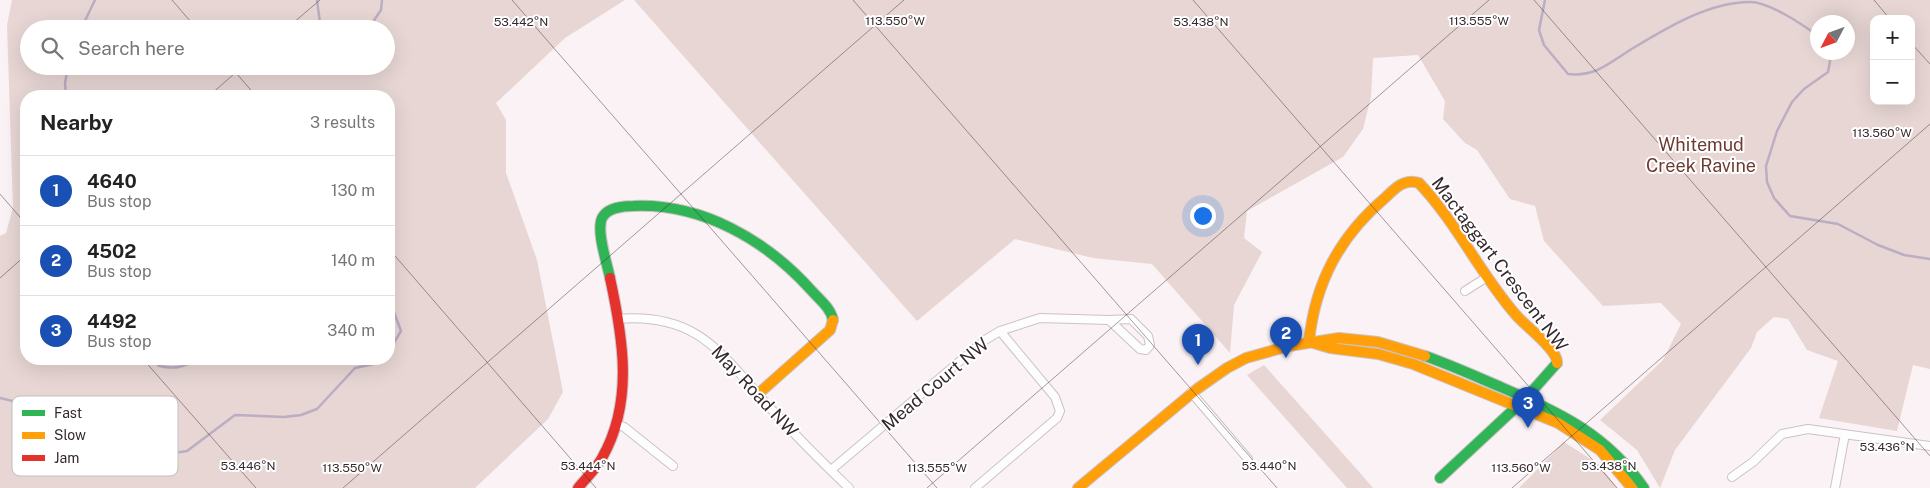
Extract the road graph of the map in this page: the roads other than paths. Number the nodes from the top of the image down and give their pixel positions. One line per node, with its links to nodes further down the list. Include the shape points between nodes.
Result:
1 (1487, 277): 2 (street); 6 (street, Mactaggart Crescent NW, via 1442,210 1419,183 1408,181 1362,217 1337,250 1313,305); 9 (street, Mactaggart Crescent NW, via 1516,316 1555,355 1558,362)
2 (1465, 291)
3 (618, 319): 8 (street, May Road NW, via 654,318 692,330 718,349); 8 (street, via 600,227 608,210 667,208 713,220 744,235 794,270 828,308 833,320 828,333); 11 (street, via 626,372)
4 (1109, 320): 4 (street, Mead Court NW, via 1140,349 1146,350 1150,345 1148,336 1131,319); 5 (street, Mead Court NW, via 1040,318)
5 (1000, 331): 16 (street, Mead Court NW, via 985,340); 21 (street, via 1055,397 1060,411 1057,418)
6 (1309, 342): 7 (street, via 1278,347 1250,357); 9 (street, via 1329,337 1394,347 1444,363); 10 (street, via 1378,354 1413,364)
7 (1191, 392): 14 (street); 22 (street)
8 (758, 394): 16 (street, May Road NW)
9 (1526, 398): 10 (street, Mactaggart Crescent NW); 24 (street, via 1575,421 1597,436 1625,461)
10 (1518, 407): 18 (street, Mactaggart Crescent NW); 23 (street, via 1558,423 1592,442)
11 (618, 425): 15 (street); 19 (street, via 601,460)
12 (1845, 434): 13 (street); 17 (street, via 1808,429 1782,434); 25 (street)
13 (1930, 446)
14 (1248, 459)
15 (673, 466)
16 (831, 470): 20 (street, May Road NW)
17 (1732, 477)
18 (1440, 478)
19 (578, 488)
20 (849, 488)
21 (975, 488)
22 (1079, 488)
23 (1632, 488)
24 (1644, 488)
25 (1834, 488)

